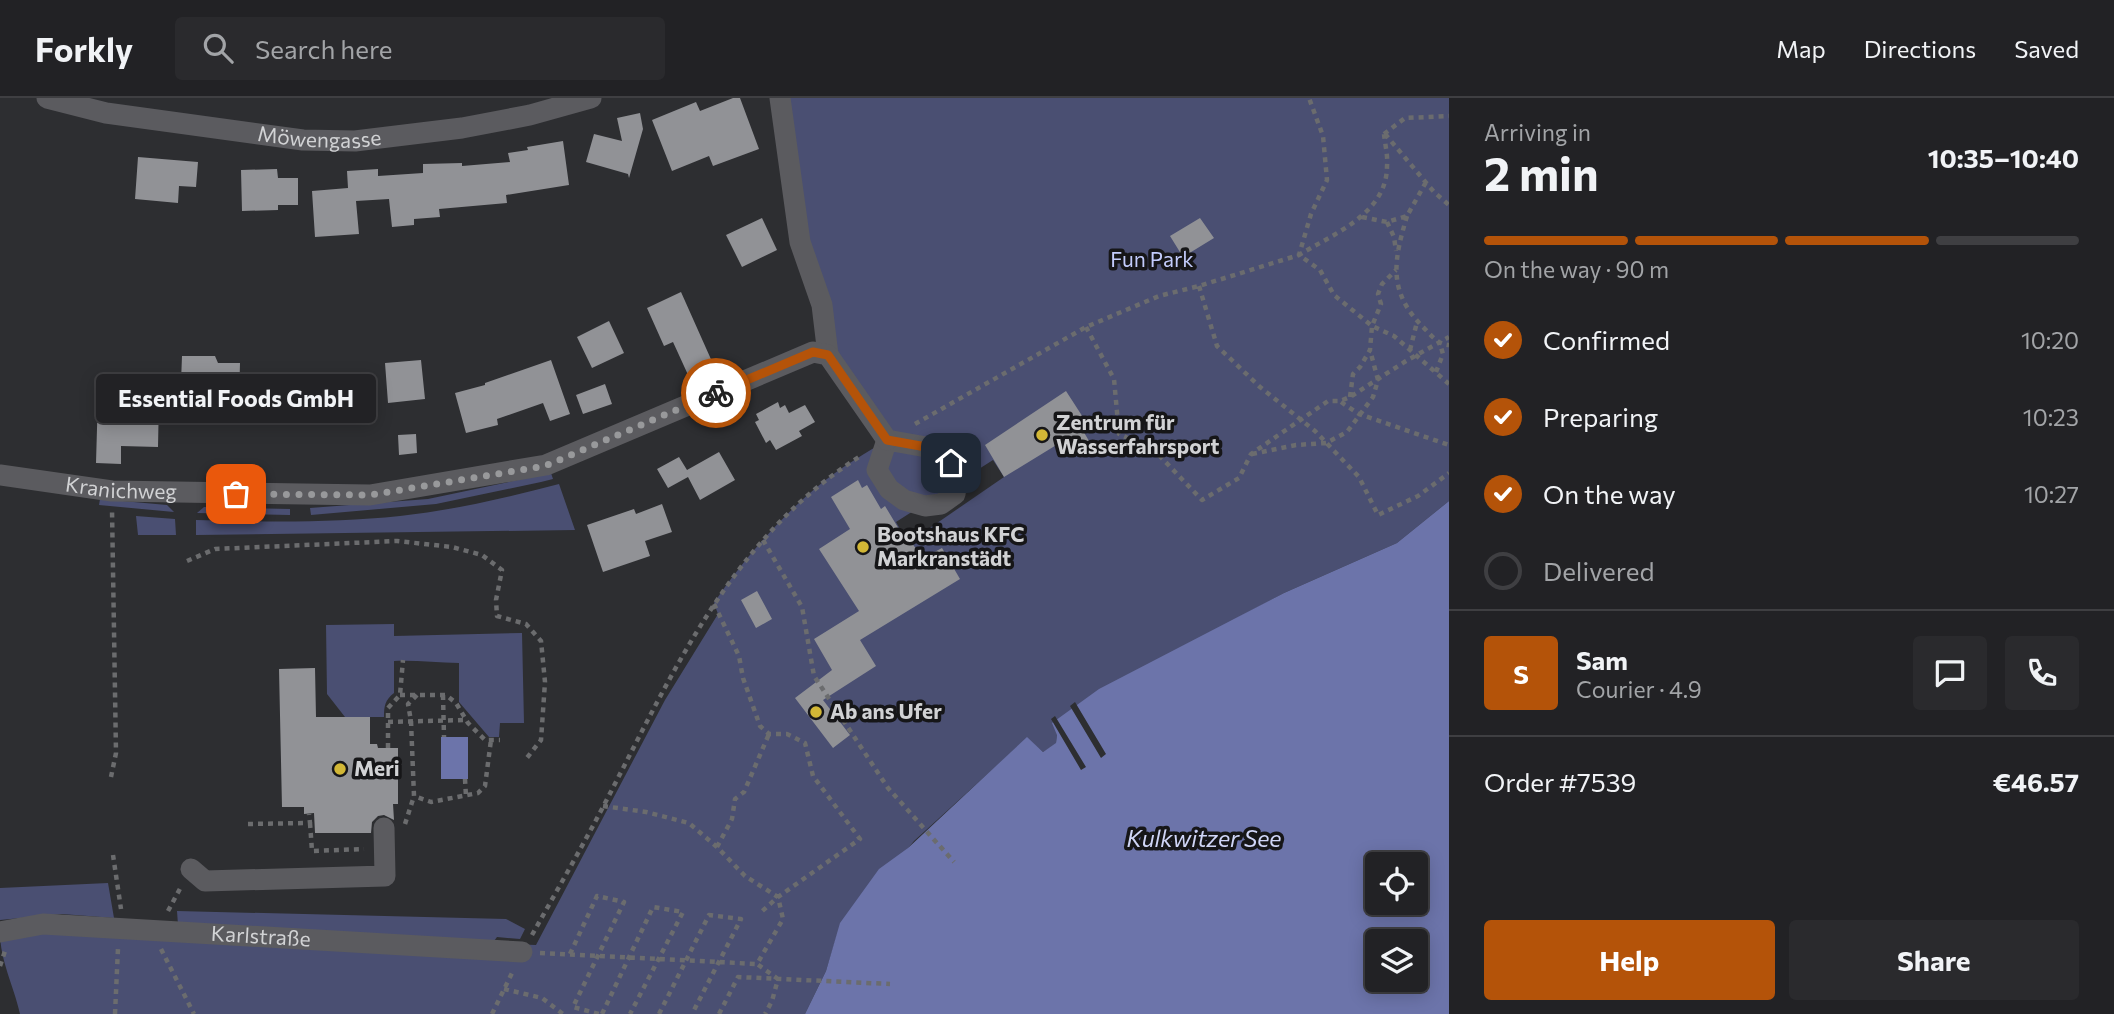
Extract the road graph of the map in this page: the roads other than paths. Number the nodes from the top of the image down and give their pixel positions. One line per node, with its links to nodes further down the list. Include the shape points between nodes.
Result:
1 (47, 98): 4 (street, Möwengasse)
2 (591, 98): 4 (street, Möwengasse, via 462,128 355,141 303,140)
3 (780, 98): 5 (street, via 800,242 822,305)
4 (107, 105)
5 (828, 355): 6 (street); 7 (street, Kranichweg, via 813,352 545,466 370,495 112,491)
6 (887, 440)
7 (0, 475)
8 (384, 828): 9 (street, via 385,876 205,881)
9 (191, 869)
10 (0, 932): 11 (street, Karlstraße, via 43,925)
11 (522, 952)

